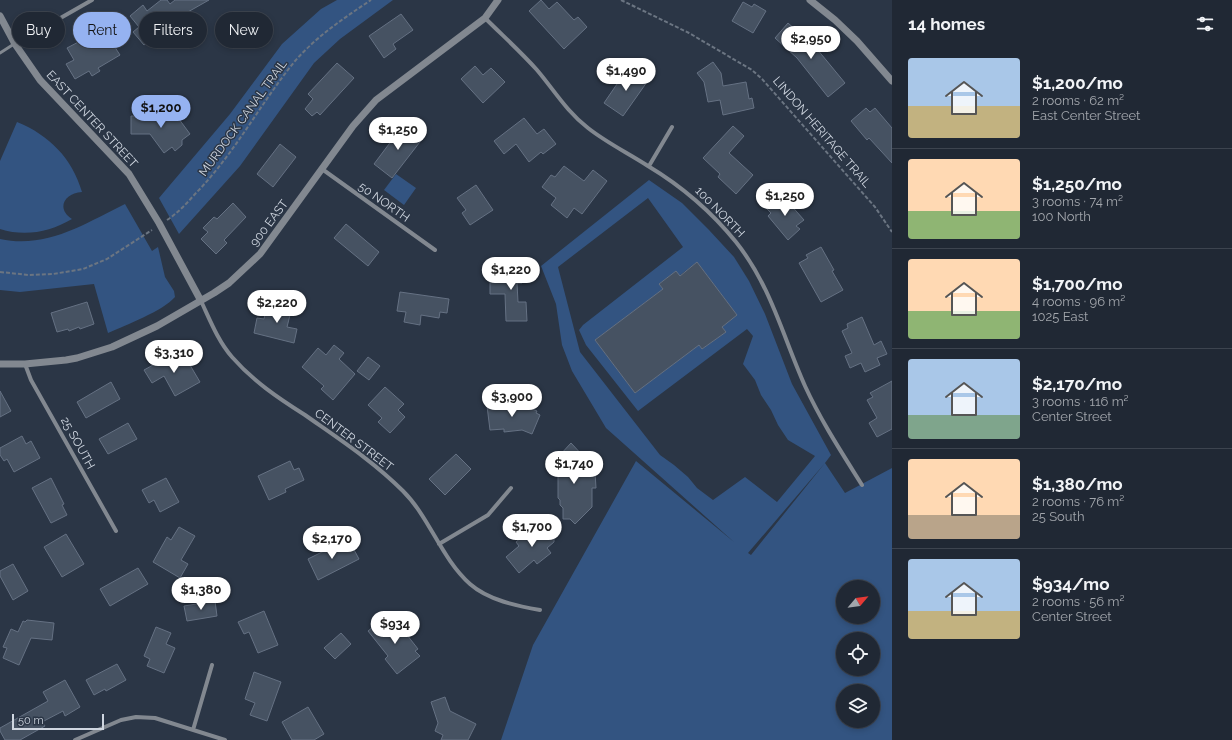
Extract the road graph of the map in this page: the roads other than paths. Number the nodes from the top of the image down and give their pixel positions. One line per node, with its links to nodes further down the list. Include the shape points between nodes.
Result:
1 (92, 0): 4 (street)
2 (498, 0): 6 (street, 900 EAST)
3 (810, 0): 11 (street, via 857,41)
4 (65, 15)
5 (0, 16): 7 (street, EAST CENTER STREET)
6 (484, 18): 13 (street, 100 NORTH, via 538,71 577,119 603,139); 14 (street, 900 EAST, via 376,100 353,126)
7 (12, 38)
8 (12, 46): 10 (lane)
9 (18, 48): 16 (street, EAST CENTER STREET, via 40,80 129,174)
10 (0, 53)
11 (892, 81)
12 (672, 127): 13 (street)
13 (649, 166): 19 (street, 100 NORTH, via 693,197 721,224 746,255 770,296 805,386 827,429)
14 (322, 169): 15 (street, 50 NORTH); 16 (street, 900 EAST, via 260,254 229,283)
15 (435, 250)
16 (201, 301): 18 (street, 900 EAST, via 157,326 112,347 77,358); 22 (street, CENTER STREET, via 231,356 248,374 269,392 375,465 404,492)
17 (0, 364): 18 (street, 900 EAST)
18 (24, 364): 21 (street, 25 SOUTH)
19 (862, 485)
20 (511, 488): 22 (street, via 488,515)
21 (116, 531)
22 (440, 544): 23 (street, CENTER STREET, via 470,584 492,597)
23 (540, 610)
24 (212, 665): 25 (street)
25 (193, 730): 26 (street, via 155,718 136,717 120,720); 27 (street)
26 (75, 740)
27 (224, 740)

